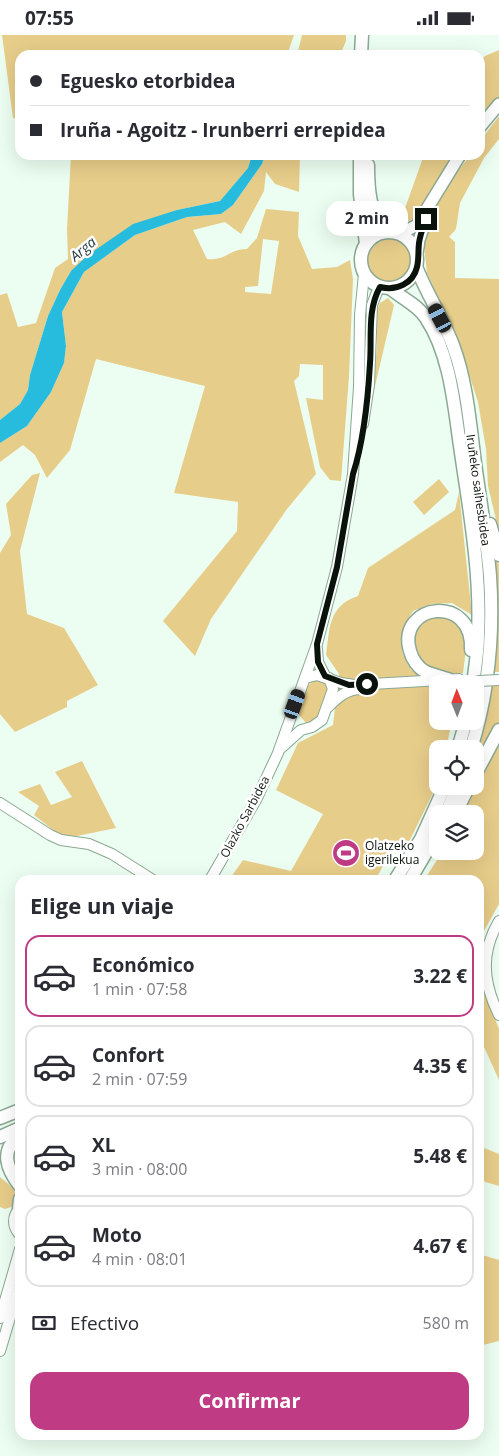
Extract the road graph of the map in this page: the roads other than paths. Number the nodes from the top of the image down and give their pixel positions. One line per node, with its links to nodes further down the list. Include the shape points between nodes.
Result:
1 (362, 35): 3 (highway)
2 (370, 35): 4 (highway)
3 (361, 50)
4 (369, 50)
5 (499, 104): 6 (main road)
6 (485, 121)
7 (360, 160): 12 (highway)
8 (368, 160): 11 (highway, via 375,216 380,225)
9 (457, 160): 10 (main road)
10 (433, 199): 11 (main road, via 416,225); 13 (main road)
11 (394, 233): 12 (highway, via 380,233); 13 (highway, via 414,246)
12 (366, 244): 15 (highway, via 361,254)
13 (417, 253): 14 (highway)
14 (417, 269): 16 (highway, via 402,286); 17 (highway, Iruñeko saihesbidea, via 454,348)
15 (364, 274): 16 (highway, via 371,282); 18 (street)
16 (386, 288): 18 (street, via 372,305 369,385); 21 (highway, Iruñeko saihesbidea, via 415,305 425,316 445,362 474,537 478,636)
17 (468, 412): 19 (highway, via 488,519); 33 (highway, Iruñeko saihesbidea, via 490,576 485,689)
18 (353, 474): 20 (street, via 337,567)
19 (499, 555)
20 (317, 644): 22 (street, via 318,662); 23 (street)
21 (474, 675)
22 (327, 677): 23 (street); 27 (street, via 354,685); 29 (street, via 333,689)
23 (305, 678): 30 (street)
24 (499, 678): 25 (street, bridge)
25 (484, 679)
26 (458, 681): 26 (highway, via 424,671 412,658 408,636 416,621 429,611 446,611 457,616 467,627 471,641)
27 (429, 682)
28 (429, 683): 29 (street, via 349,690)
29 (327, 708): 31 (street, via 322,719)
30 (292, 713): 31 (street, via 299,723); 34 (street, Olazko Sarbidea)
31 (312, 727): 34 (street, Olazko Sarbidea, via 301,730)
32 (499, 729): 35 (highway)
33 (473, 740)
34 (278, 753): 41 (street, Olazko Sarbidea)
35 (484, 758)
36 (441, 795): 42 (highway, via 421,839)
37 (0, 803): 40 (street, via 50,835 90,844)
38 (429, 847): 43 (highway)
39 (429, 860): 44 (highway)
40 (145, 875)
41 (213, 875)
42 (398, 875)
43 (413, 875)
44 (418, 875)
45 (499, 921): 46 (street, via 491,934 485,961 488,989)
46 (499, 1015)
47 (15, 1112): 48 (highway)
48 (0, 1118)
49 (12, 1132): 50 (highway); 52 (highway, via 5,1157 7,1169)
50 (0, 1143)
51 (0, 1172): 53 (highway)
52 (15, 1179)
53 (15, 1186)
54 (15, 1266): 56 (street)
55 (15, 1300): 57 (street)
56 (0, 1318)
57 (0, 1351)

